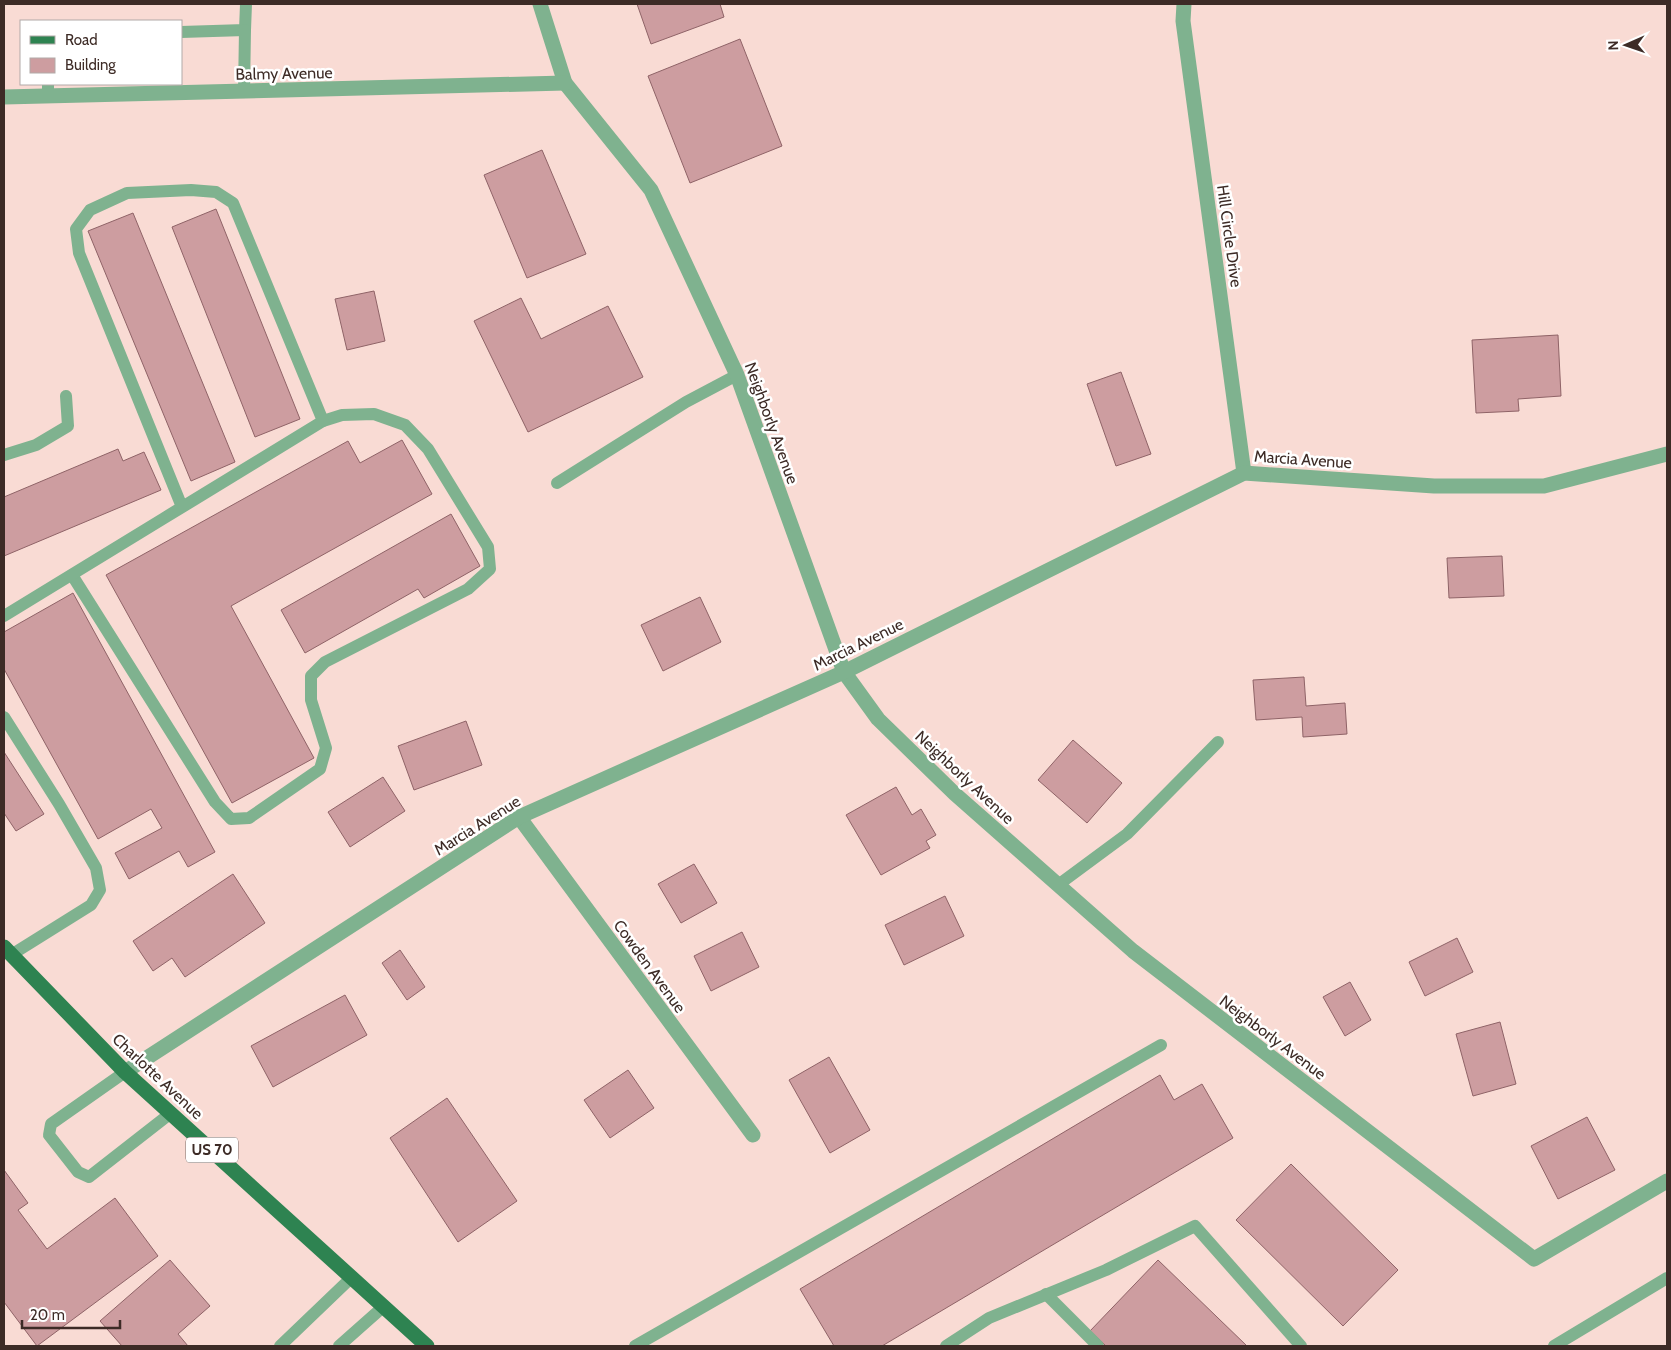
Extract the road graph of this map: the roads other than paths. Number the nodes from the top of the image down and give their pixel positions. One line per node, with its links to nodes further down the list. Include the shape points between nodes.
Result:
1 (246, 4): 4 (lane)
2 (540, 4): 6 (street, Neighborly Avenue)
3 (1184, 4): 15 (street, Hill Circle Drive)
4 (245, 30): 5 (lane); 8 (lane)
5 (182, 32)
6 (565, 83): 8 (street, Balmy Avenue); 10 (street, Neighborly Avenue, via 651,190)
7 (48, 90): 8 (street, Balmy Avenue); 9 (street, Balmy Avenue)
8 (244, 91)
9 (4, 97)
10 (737, 375): 16 (lane, via 686,402); 20 (street, Neighborly Avenue)
11 (66, 396): 14 (lane, via 68,426 36,445)
12 (323, 421): 17 (lane); 17 (lane, via 233,203 216,192 127,193 90,210 76,228 79,253); 18 (lane, via 342,414 374,414 405,425 428,449 488,547 490,569 468,589 325,662 310,676 311,700 326,748 320,769 249,818 232,819 215,802)
13 (1667, 454): 15 (street, Marcia Avenue, via 1544,486 1434,486)
14 (4, 455)
15 (1244, 473): 20 (street, Marcia Avenue)
16 (558, 483)
17 (182, 507): 18 (lane)
18 (72, 575): 19 (lane)
19 (4, 616)
20 (844, 672): 23 (street, Marcia Avenue); 24 (street, Neighborly Avenue, via 878,719 955,794)
21 (4, 717): 25 (lane, via 96,868 100,890 91,905)
22 (1218, 742): 24 (lane, via 1127,834)
23 (519, 817): 27 (street, Marcia Avenue); 29 (street, Cowden Avenue)
24 (1058, 884): 30 (street, Neighborly Avenue, via 1133,951 1534,1259)
25 (7, 951): 27 (main road, Charlotte Avenue / US 70)
26 (1161, 1045): 38 (lane)
27 (125, 1072): 28 (main road, Charlotte Avenue / US 70); 28 (lane, via 51,1124 49,1135 78,1172 89,1177)
28 (171, 1112): 31 (main road, Charlotte Avenue / US 70)
29 (753, 1136)
30 (1667, 1182)
31 (351, 1278): 34 (main road, Charlotte Avenue / US 70); 35 (lane)
32 (1667, 1278): 42 (lane)
33 (1046, 1294): 39 (lane, via 989,1318); 40 (lane); 41 (lane, via 1106,1270 1195,1226)
34 (383, 1306): 36 (lane); 37 (main road, Charlotte Avenue / US 70)
35 (280, 1346)
36 (339, 1346)
37 (427, 1346)
38 (635, 1346)
39 (946, 1346)
40 (1098, 1346)
41 (1301, 1346)
42 (1554, 1346)

